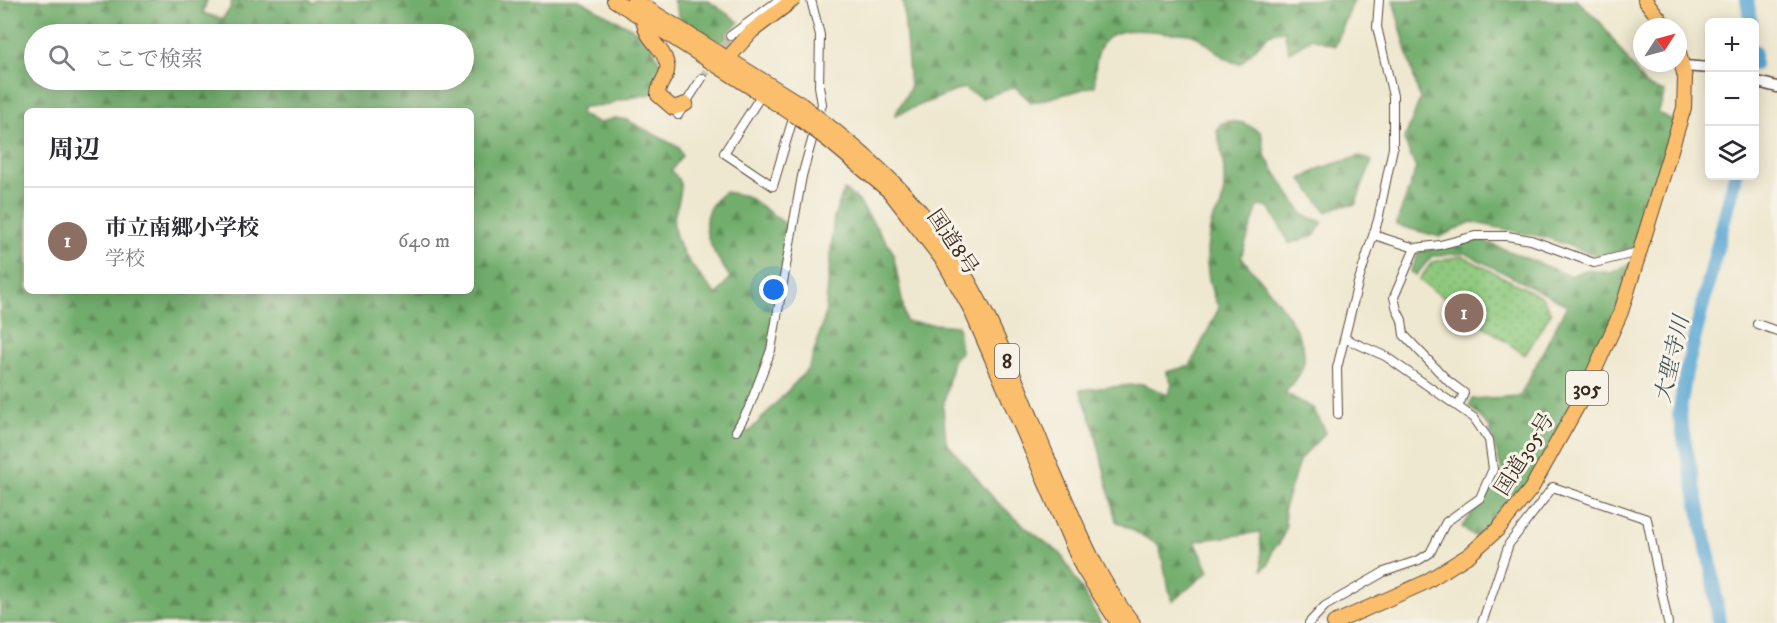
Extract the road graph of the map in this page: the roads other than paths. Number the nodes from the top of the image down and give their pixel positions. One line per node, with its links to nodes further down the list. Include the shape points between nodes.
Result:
1 (614, 0): 8 (highway, 国道8号 / 8)
2 (634, 0): 11 (highway, 国道8号 / 8)
3 (779, 0): 10 (street)
4 (793, 0): 11 (highway, via 752,31)
5 (811, 0): 30 (street, via 820,35 822,104 802,176 771,350)
6 (1378, 0): 22 (street, via 1377,27 1393,96 1393,148)
7 (1645, 0): 9 (highway)
8 (643, 18): 18 (highway, 国道8号 / 8); 19 (highway, via 644,31 667,64 658,95 673,108)
9 (1659, 18)
10 (730, 36)
11 (729, 57): 20 (highway, 国道8号 / 8)
12 (1687, 66): 13 (street)
13 (1705, 68)
14 (1684, 72): 24 (highway, 国道305号 / 305, via 1686,92 1680,123)
15 (702, 78): 19 (street)
16 (1759, 82): 17 (street)
17 (1777, 87)
18 (762, 94): 20 (highway, 国道8号 / 8); 20 (street, via 724,153 773,186)
19 (682, 110)
20 (798, 110): 21 (highway, 国道8号 / 8, bridge)
21 (832, 135): 31 (highway, 国道8号 / 8, via 890,192 944,262 970,308 1082,567); 32 (highway, 国道8号 / 8, via 899,187 950,252 1003,352 1089,553)
22 (1374, 235): 23 (street); 27 (street)
23 (1415, 248): 24 (street, via 1490,234 1531,240 1594,263 1628,253); 28 (street, via 1394,297 1404,335 1464,393)
24 (1638, 257): 34 (highway, 国道305号 / 305, via 1602,358 1541,473 1519,505 1483,543 1448,569)
25 (1757, 324): 26 (street)
26 (1777, 331)
27 (1346, 339): 28 (street, via 1385,356); 29 (street, via 1337,368)
28 (1459, 405): 33 (street, via 1481,426 1490,446 1493,470 1480,498 1446,522 1434,549 1425,557 1384,572 1325,606)
29 (1338, 414)
30 (736, 431)
31 (1118, 623)
32 (1133, 623)
33 (1309, 623)
34 (1334, 623)
35 (1482, 623): 36 (street, via 1509,544 1553,487 1647,519)
36 (1668, 623)

